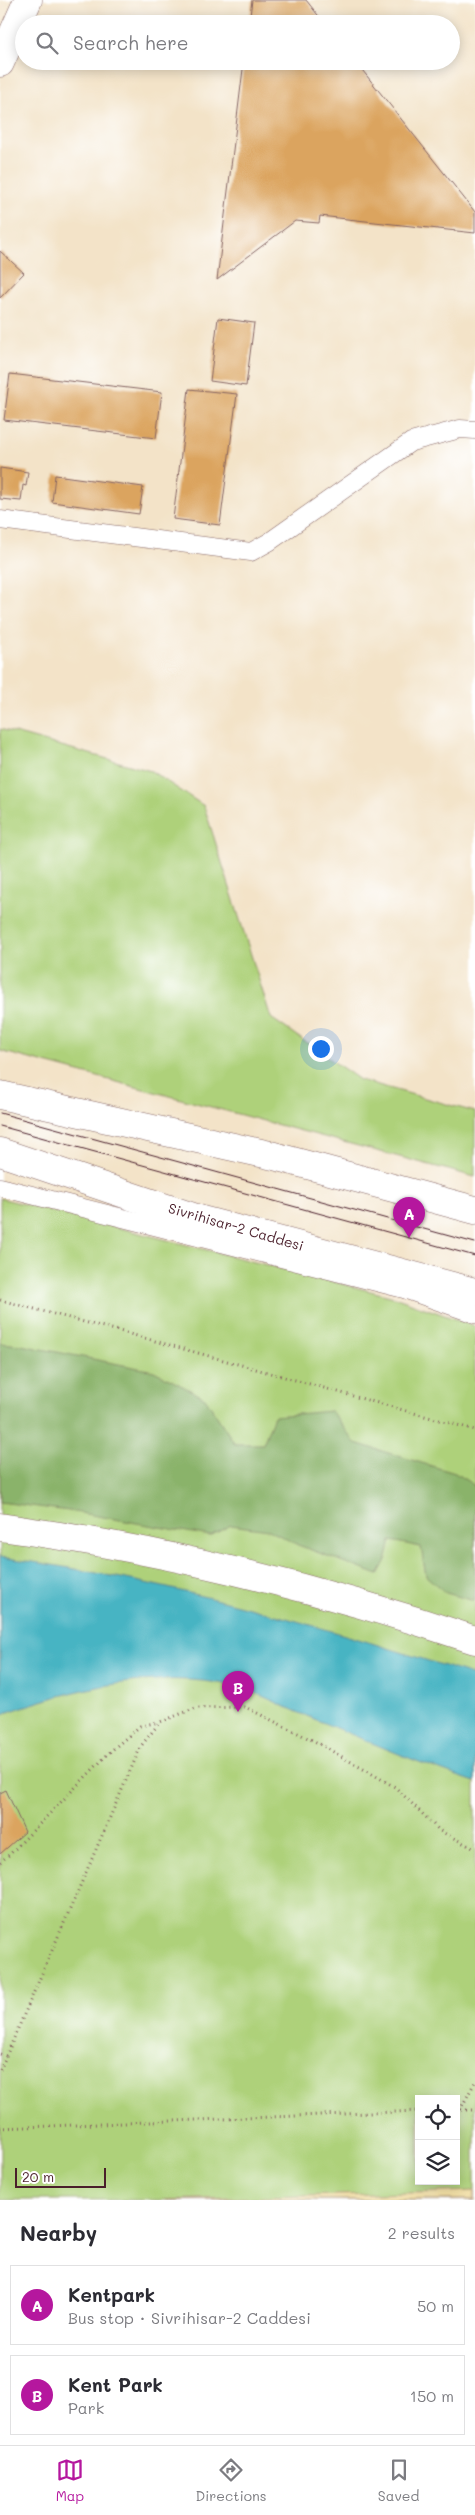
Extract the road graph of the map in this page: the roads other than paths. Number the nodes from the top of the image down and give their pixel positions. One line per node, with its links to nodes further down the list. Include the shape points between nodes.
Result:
1 (28, 0): 2 (main road)
2 (21, 15)
3 (15, 29): 4 (main road)
4 (0, 63)
5 (475, 430): 6 (lane, via 460,429 411,442 251,552)
6 (0, 520)
7 (0, 1095): 10 (main road, via 274,1156)
8 (0, 1152): 11 (main road, Sivrihisar-2 Caddesi, via 202,1220)
9 (0, 1187): 12 (lane, via 404,1289)
10 (475, 1210)
11 (475, 1292)
12 (475, 1314)
13 (0, 1527): 14 (main road, via 68,1536 234,1569 400,1615)
14 (475, 1640)

